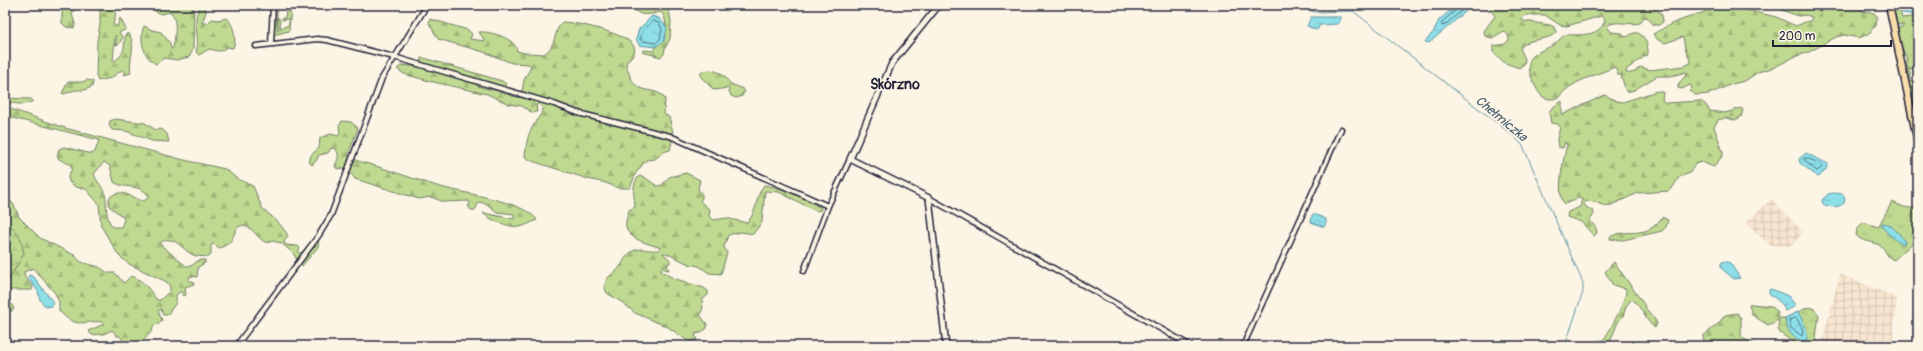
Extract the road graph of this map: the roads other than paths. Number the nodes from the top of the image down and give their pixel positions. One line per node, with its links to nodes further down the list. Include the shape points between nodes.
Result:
1 (273, 5): 5 (street)
2 (427, 5): 7 (street)
3 (939, 5): 10 (street, via 892,63)
4 (1889, 5): 9 (main road)
5 (271, 44): 6 (street); 7 (street, via 317,39)
6 (256, 46)
7 (394, 57): 12 (street, via 578,113 664,134); 14 (street, via 382,78 331,215 319,235)
8 (1341, 128): 17 (street)
9 (1918, 143)
10 (850, 159): 11 (street); 12 (street)
11 (929, 198): 15 (street); 16 (street)
12 (828, 206): 13 (street)
13 (804, 271)
14 (236, 346)
15 (946, 346)
16 (1191, 346)
17 (1243, 346)

